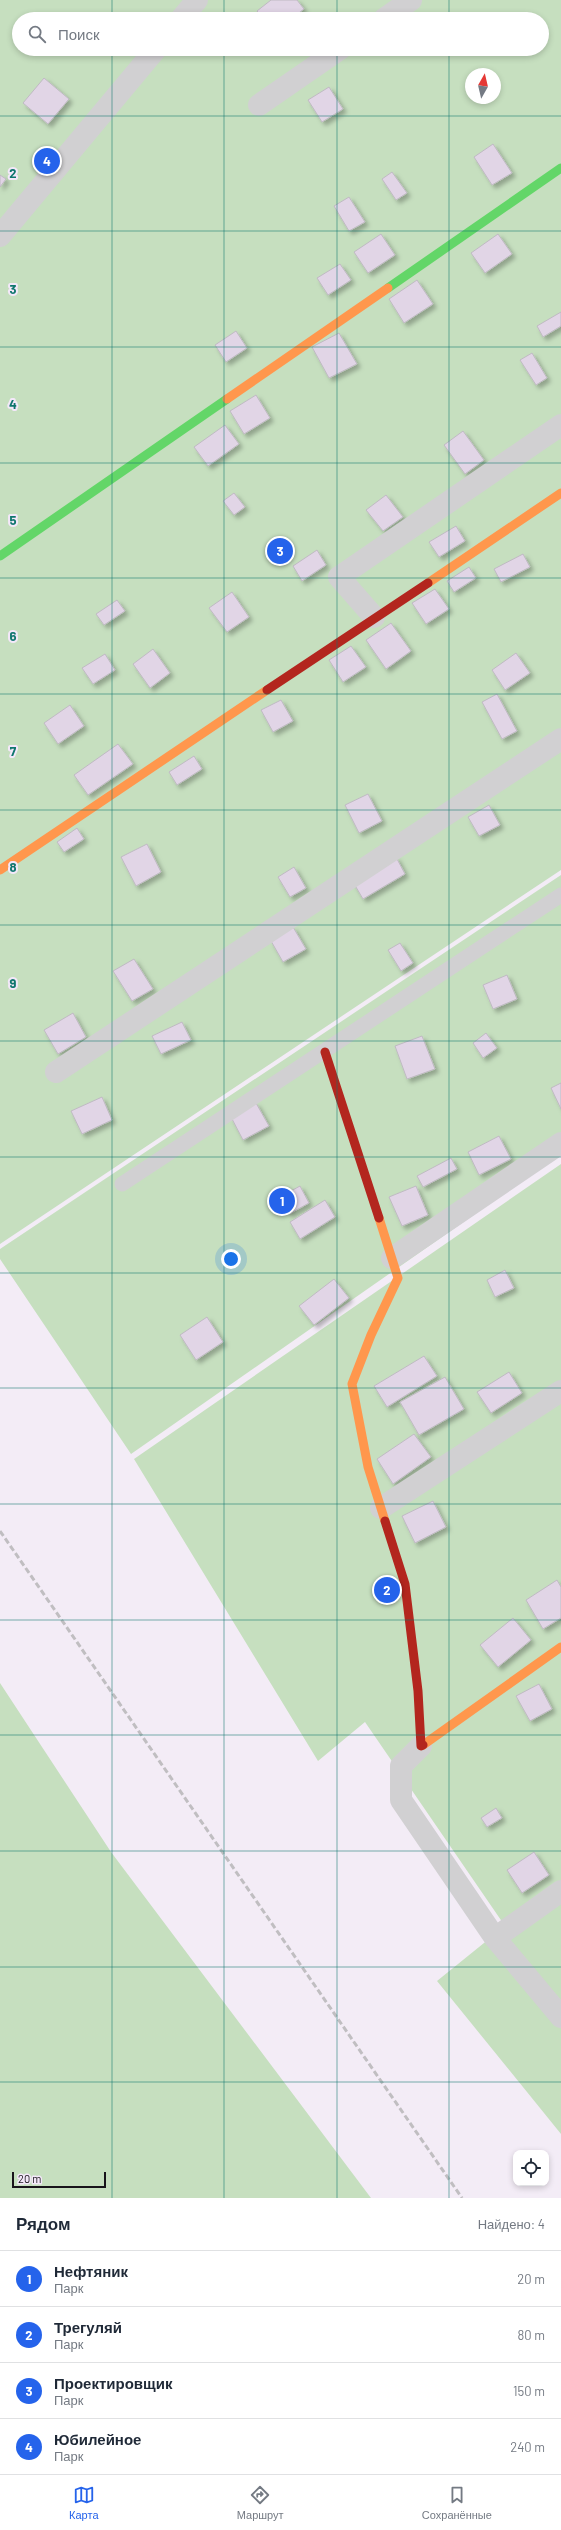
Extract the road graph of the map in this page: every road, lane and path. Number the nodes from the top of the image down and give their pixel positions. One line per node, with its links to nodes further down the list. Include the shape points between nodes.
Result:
1 (197, 0): 3 (street)
2 (411, 0): 4 (street)
3 (188, 12)
4 (394, 12)
5 (150, 56): 9 (street)
6 (330, 56): 7 (street)
7 (259, 105)
8 (561, 168): 12 (street)
9 (0, 236)
10 (561, 425): 13 (street, via 338,577)
11 (561, 493): 13 (street)
12 (0, 556)
13 (374, 617): 15 (street)
14 (561, 739): 18 (street)
15 (0, 870)
16 (561, 895): 17 (lane)
17 (325, 1052): 20 (lane); 21 (street)
18 (56, 1072)
19 (561, 1143): 21 (street)
20 (122, 1184)
21 (392, 1258): 23 (street, via 398,1278 371,1335 352,1384 368,1467)
22 (561, 1391): 23 (street)
23 (381, 1508): 25 (street, via 405,1584 418,1691)
24 (561, 1646): 25 (street)
25 (421, 1746): 27 (street, via 401,1766 401,1800)
26 (561, 1891): 27 (street)
27 (494, 1938): 28 (street)
28 (561, 2017)

